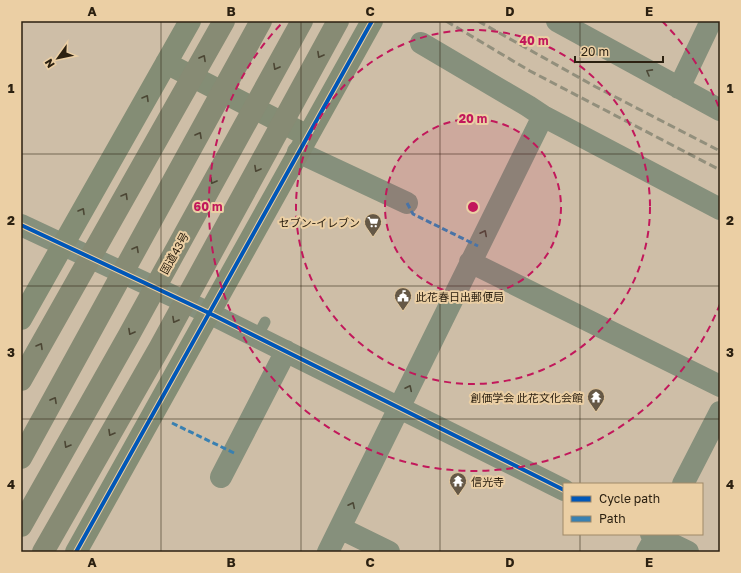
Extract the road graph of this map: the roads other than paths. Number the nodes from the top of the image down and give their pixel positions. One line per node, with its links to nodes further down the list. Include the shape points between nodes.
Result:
1 (190, 21): 10 (street)
2 (224, 21): 23 (highway, one-way to 2)
3 (262, 21): 27 (highway, one-way to 3)
4 (302, 21): 31 (highway, 国道43号, one-way to 31)
5 (338, 21): 34 (highway, one-way to 34, via 160,347)
6 (372, 21): 14 (street)
7 (557, 21): 11 (street, one-way to 7)
8 (711, 21): 11 (street)
9 (421, 43): 13 (street)
10 (166, 63): 14 (street); 18 (street, one-way to 10)
11 (679, 88): 12 (street)
12 (720, 110)
13 (543, 116): 16 (street); 19 (street, one-way to 13)
14 (303, 144): 15 (street); 20 (street)
15 (407, 203)
16 (720, 209)
17 (21, 226): 18 (street)
18 (62, 245): 20 (street); 21 (street)
19 (470, 262): 24 (street); 25 (street, one-way to 19)
20 (209, 313): 22 (street, via 261,329); 35 (street)
21 (21, 318)
22 (286, 351): 25 (street); 28 (street)
23 (21, 380)
24 (720, 386)
25 (399, 408): 30 (street); 32 (street, one-way to 25)
26 (720, 412): 29 (street)
27 (21, 458)
28 (221, 478)
29 (684, 483)
30 (563, 490)
31 (21, 526)
32 (340, 528): 36 (street); 37 (street)
33 (653, 539): 38 (street)
34 (43, 552)
35 (77, 552)
36 (328, 552)
37 (389, 552)
38 (688, 552)

